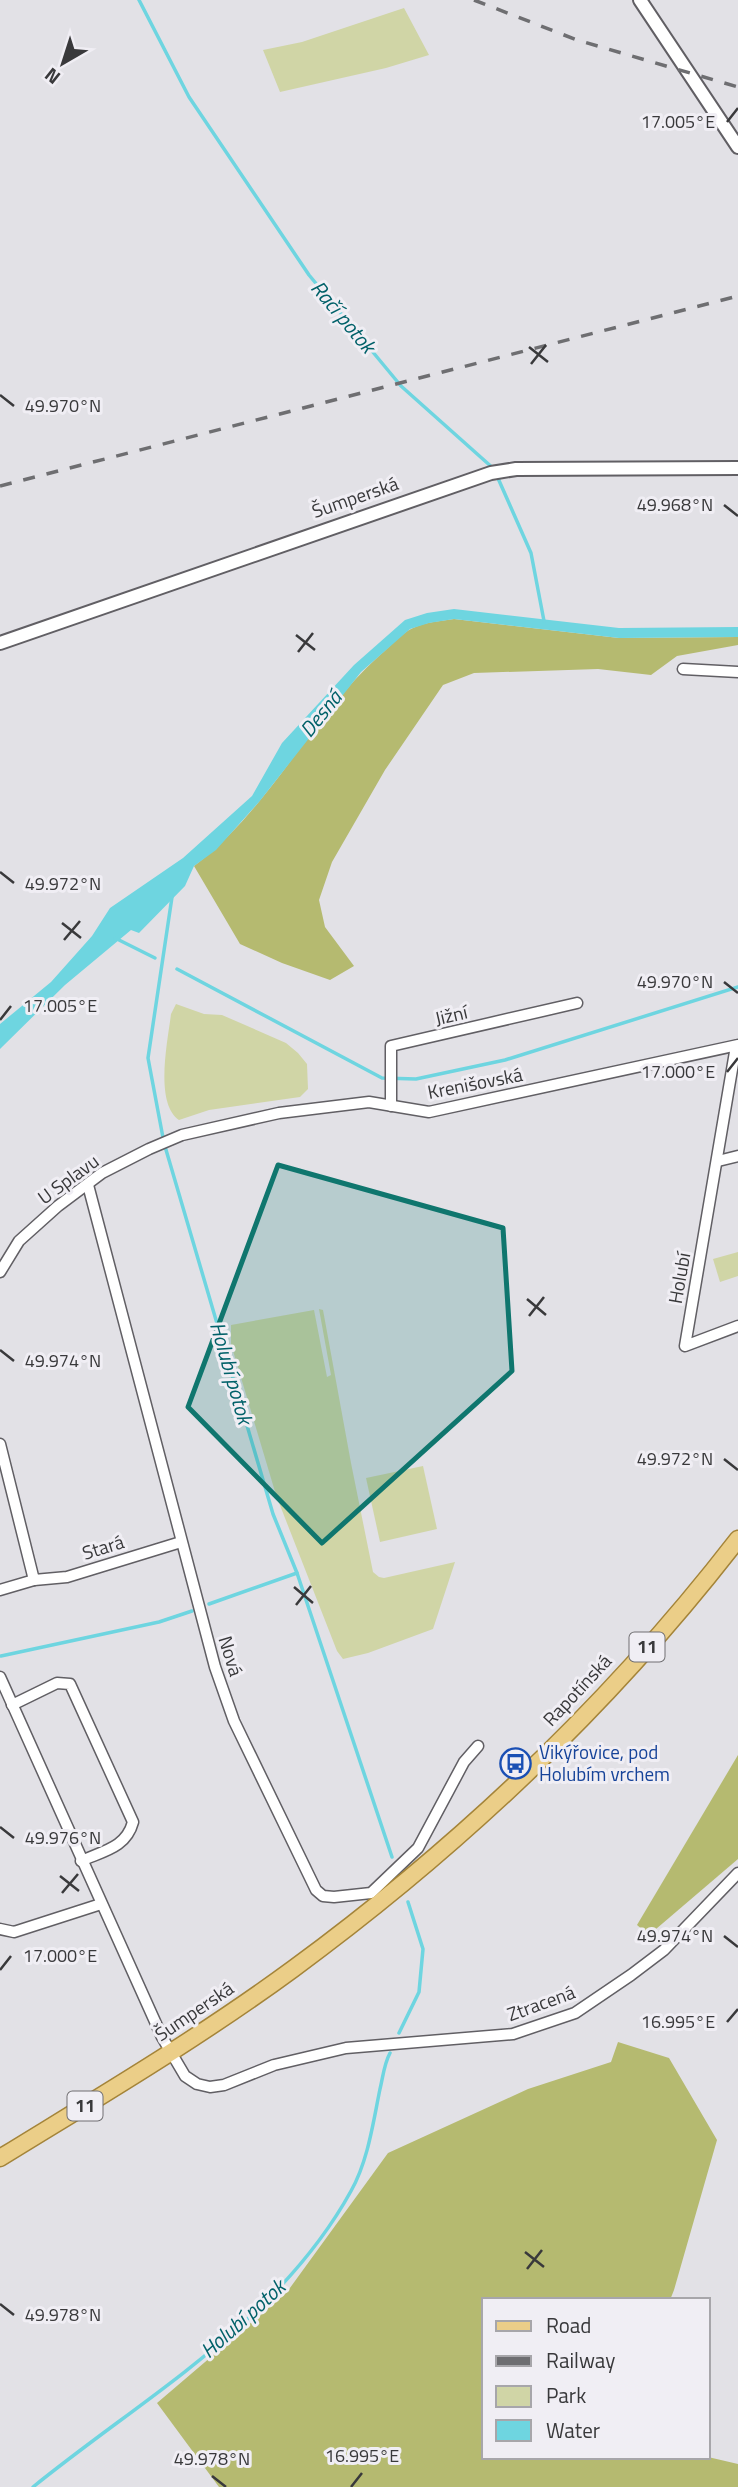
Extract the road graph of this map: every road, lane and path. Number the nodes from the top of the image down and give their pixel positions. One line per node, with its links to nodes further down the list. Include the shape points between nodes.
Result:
1 (640, 0): 2 (street)
2 (738, 147)
3 (738, 468): 4 (street, Šumperská, via 496,472)
4 (0, 643)
5 (683, 669): 6 (street)
6 (738, 672)
7 (577, 1003): 9 (street, Jižní, via 391,1046)
8 (737, 1045): 9 (street, Krenišovská, via 429,1112); 12 (street)
9 (391, 1106): 10 (street, Krenišovská, via 369,1102 279,1113)
10 (175, 1138): 13 (street, U Splavu, via 102,1173)
11 (738, 1156): 12 (street)
12 (718, 1161): 15 (street, Holubí, via 685,1346)
13 (88, 1185): 14 (street, U Splavu, via 19,1241); 18 (street, Nová)
14 (0, 1272)
15 (738, 1326)
16 (0, 1444): 19 (street)
17 (738, 1539): 26 (main road, Rapotínská / 11, via 656,1637 561,1739)
18 (181, 1542): 19 (street, Stará, via 67,1577); 23 (street, Nová, via 234,1721 312,1883 323,1896 371,1893 413,1855 464,1762)
19 (34, 1580): 20 (street, Stará)
20 (0, 1590)
21 (0, 1677): 22 (street, Ztracená)
22 (12, 1705): 24 (street, Ztracená); 24 (street, via 57,1683 70,1684 133,1822 122,1843)
23 (478, 1746)
24 (81, 1861): 27 (street, Ztracená)
25 (738, 1872): 29 (street, Ztracená, via 664,1950 631,1975 575,2013 513,2034 346,2048 274,2065 219,2086 190,2080)
26 (401, 1884): 29 (main road, Šumperská / 11, via 294,1968)
27 (101, 1904): 28 (street, via 14,1932); 29 (street, Ztracená)
28 (0, 1928)
29 (170, 2054): 30 (main road, Šumperská / 11)
30 (0, 2158)

